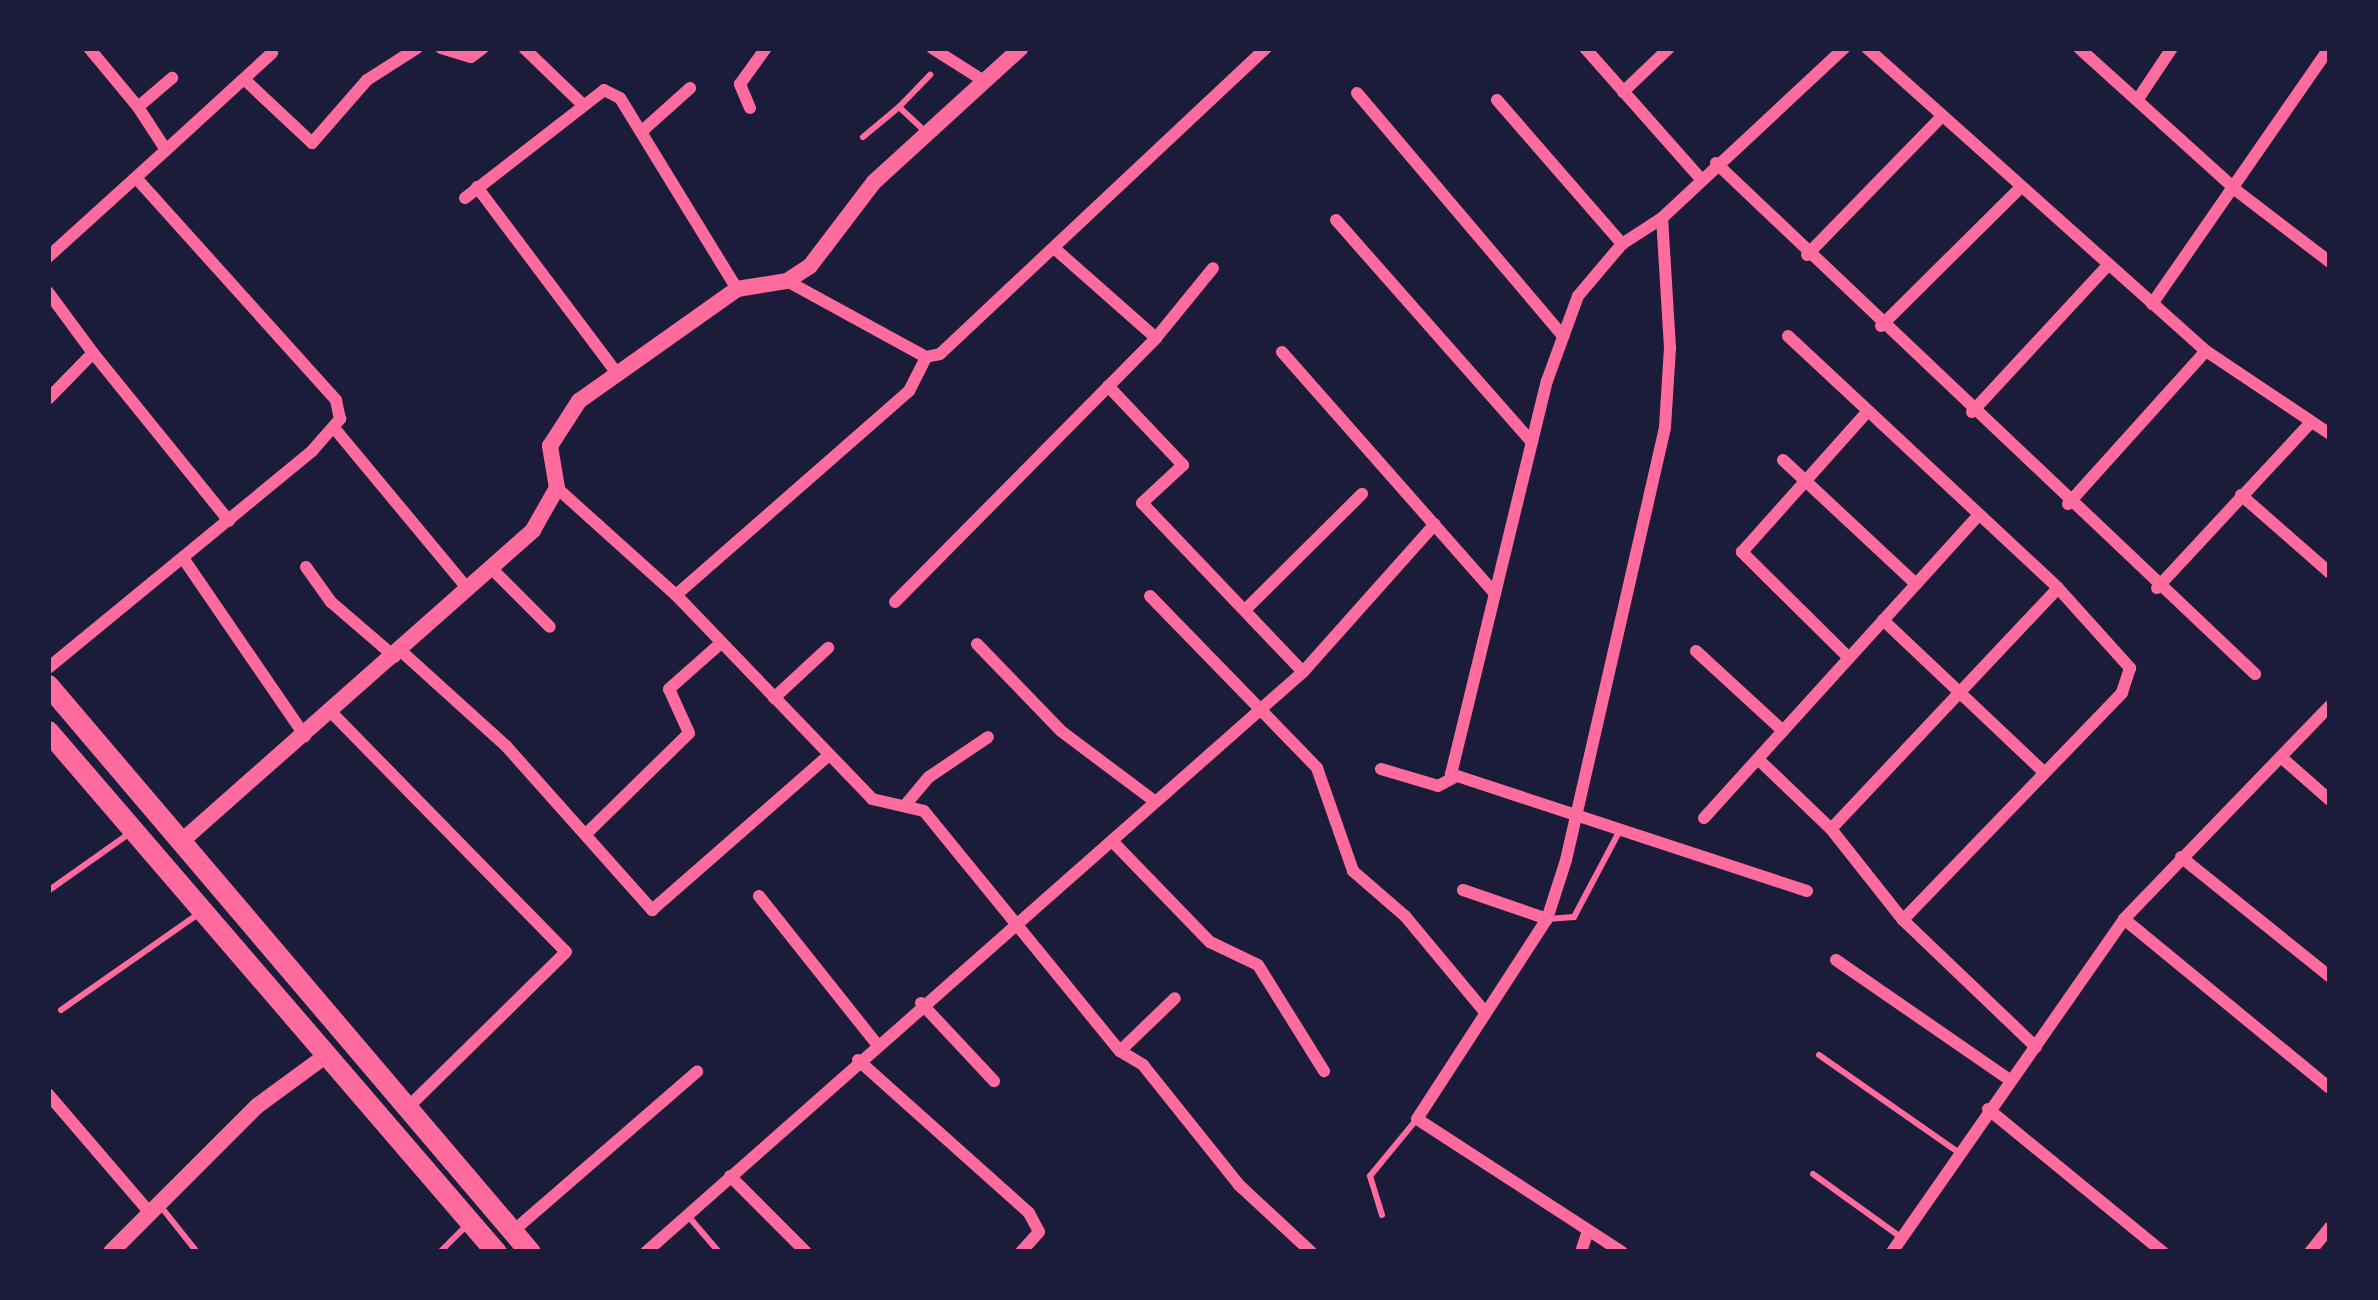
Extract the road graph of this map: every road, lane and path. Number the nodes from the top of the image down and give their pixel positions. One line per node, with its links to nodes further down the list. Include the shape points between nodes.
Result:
1 (89, 48): 28 (street)
2 (417, 48): 20 (street, via 367,80 312,143)
3 (441, 48): 4 (street, via 471,57)
4 (483, 48)
5 (524, 48): 27 (street)
6 (766, 48): 30 (street, via 740,84)
7 (932, 48): 21 (street)
8 (1021, 48): 21 (street)
9 (1585, 48): 23 (street)
10 (1669, 48): 23 (street)
11 (1844, 48): 36 (street)
12 (1867, 48): 31 (street)
13 (2079, 48): 25 (street)
14 (2172, 48): 25 (street)
15 (2330, 48): 41 (street)
16 (1264, 49): 46 (street)
17 (272, 53): 20 (street)
18 (930, 76): 29 (lane)
19 (172, 78): 28 (street)
20 (245, 80): 35 (street)
21 (984, 81): 33 (street)
22 (690, 88): 32 (street)
23 (1623, 92): 38 (street)
24 (1357, 93): 57 (street)
25 (2140, 95): 41 (street)
26 (1497, 100): 45 (street)
27 (581, 103): 32 (street, via 596,91 612,93); 39 (street)
28 (138, 107): 35 (street)
29 (899, 107): 33 (lane); 34 (lane)
30 (750, 108)
31 (1940, 118): 40 (street); 47 (street)
32 (640, 131): 53 (street)
33 (926, 132): 52 (street, via 810,266)
34 (863, 137)
35 (166, 150): 37 (street)
36 (1716, 163): 38 (street); 47 (street)
37 (136, 178): 48 (street); 70 (street, via 337,400)
38 (1701, 179): 43 (street)
39 (477, 187): 42 (street); 64 (street)
40 (2020, 188): 50 (street); 56 (street)
41 (2237, 191): 49 (street); 55 (street)
42 (465, 197)
43 (1662, 218): 45 (street); 125 (street, via 1670,348 1665,427)
44 (1336, 220): 72 (street)
45 (1622, 244): 57 (street, via 1578,296)
46 (1054, 248): 59 (street); 63 (street, via 956,342)
47 (1807, 255): 56 (street)
48 (48, 257)
49 (2330, 262)
50 (2108, 266): 55 (street); 68 (street)
51 (1213, 268): 59 (street)
52 (787, 281): 53 (street); 63 (street)
53 (737, 289): 64 (street)
54 (48, 292): 62 (street)
55 (2152, 304): 60 (street)
56 (1882, 326): 68 (street)
57 (1563, 336): 72 (street)
58 (1788, 336): 67 (street)
59 (1156, 338): 65 (street)
60 (2206, 351): 69 (street); 78 (street)
61 (1282, 352): 81 (street)
62 (93, 353): 66 (street); 80 (street)
63 (926, 357): 91 (street, via 909,391)
64 (616, 372): 75 (street, via 562,423 550,446)
65 (1108, 386): 93 (street); 94 (street, via 1183,465 1142,503)
66 (48, 399)
67 (1868, 411): 74 (street); 79 (street)
68 (1972, 412): 78 (street)
69 (2311, 422): 71 (street); 77 (street)
70 (335, 429): 80 (street); 89 (street)
71 (2330, 434)
72 (1532, 442): 90 (street)
73 (1783, 460): 74 (street)
74 (1802, 480): 86 (street); 102 (street, via 1748,541 1744,559)
75 (557, 488): 84 (street, via 533,530); 91 (street)
76 (1362, 494): 94 (street)
77 (2241, 495): 85 (street); 88 (street)
78 (2068, 504): 88 (street)
79 (1979, 514): 86 (street); 87 (street)
80 (229, 521): 82 (street)
81 (1435, 524): 90 (street); 104 (street)
82 (183, 558): 103 (street); 114 (street)
83 (306, 567): 101 (street, via 331,602)
84 (491, 568): 89 (street); 96 (street)
85 (2330, 573)
86 (1916, 584): 95 (street)
87 (2058, 588): 107 (street); 120 (street, via 2125,656 2129,681)
88 (2157, 588): 105 (street)
89 (468, 589): 101 (street)
90 (1495, 593): 121 (street)
91 (676, 595): 97 (street)
92 (1150, 596): 110 (street)
93 (895, 602)
94 (1245, 610): 104 (street)
95 (1883, 620): 102 (street); 107 (street)
96 (550, 627)
97 (721, 643): 108 (street); 130 (street, via 669,689 689,733)
98 (977, 644): 122 (street, via 1061,731)
99 (828, 648): 108 (street)
100 (1696, 651): 113 (street)
101 (398, 654): 111 (street); 130 (street, via 506,746)
102 (1849, 658): 113 (street)
103 (48, 668)
104 (1304, 672): 110 (street)
105 (2255, 674)
106 (48, 685): 131 (main road)
107 (1960, 692): 120 (street); 128 (street)
108 (774, 698): 116 (street)
109 (2330, 706): 117 (street)
110 (1259, 711): 122 (street); 148 (street, via 1317,768 1352,872 1405,916)
111 (332, 713): 114 (street); 161 (street, via 566,952)
112 (48, 731): 129 (main road)
113 (1783, 731): 118 (street)
114 (305, 736): 131 (street)
115 (988, 736): 124 (street, via 929,777)
116 (829, 755): 124 (street, via 872,799); 130 (street, via 644,908)
117 (2282, 758): 123 (street); 133 (street)
118 (1758, 759): 126 (street); 128 (street)
119 (1381, 769): 121 (street, via 1438,787)
120 (2044, 772): 141 (street)
121 (1453, 778): 125 (street)
122 (1153, 800): 132 (street)
123 (2330, 800)
124 (907, 803): 142 (street, via 924,811)
125 (1573, 811): 127 (street); 140 (street)
126 (1704, 818)
127 (1621, 826): 136 (street); 140 (lane, via 1574,917)
128 (1831, 829): 141 (street)
129 (133, 831): 135 (lane); 138 (main road)
130 (586, 834)
131 (183, 840): 161 (main road)
132 (1112, 841): 142 (street); 155 (street, via 1210,942 1258,964)
133 (2181, 856): 139 (street); 144 (street)
134 (1463, 890): 140 (street)
135 (48, 891)
136 (1807, 891)
137 (760, 896): 149 (street)
138 (203, 910): 147 (lane); 152 (main road)
139 (2124, 919): 150 (street); 159 (street)
140 (1547, 920): 148 (street)
141 (1903, 920): 150 (street)
142 (1019, 929): 146 (street); 151 (street)
143 (1836, 960): 157 (street)
144 (2330, 977)
145 (1175, 998): 151 (street)
146 (921, 1003): 149 (street); 158 (street)
147 (61, 1010)
148 (1485, 1012): 163 (street)
149 (876, 1043): 154 (street)
150 (2036, 1047): 157 (street)
151 (1120, 1051): 184 (street, via 1143,1065 1239,1184)
152 (328, 1054): 167 (street, via 257,1106); 170 (main road)
153 (1819, 1055): 164 (lane)
154 (858, 1060): 166 (street); 183 (street, via 1029,1213 1039,1232)
155 (1324, 1071)
156 (697, 1072): 172 (street)
157 (2010, 1080): 162 (street)
158 (994, 1081)
159 (2330, 1088)
160 (48, 1094): 167 (street)
161 (408, 1107): 172 (main road)
162 (1988, 1109): 164 (street); 188 (street)
163 (1417, 1119): 169 (lane, via 1370,1176); 173 (street)
164 (1958, 1152): 174 (street)
165 (1813, 1174): 174 (lane)
166 (730, 1176): 168 (street); 182 (street)
167 (155, 1209): 175 (street); 176 (lane)
168 (687, 1215): 180 (street); 181 (lane)
169 (1382, 1215)
170 (470, 1222): 177 (lane); 178 (main road)
171 (2330, 1226): 189 (street)
172 (512, 1232): 179 (main road)
173 (1588, 1232): 185 (street); 186 (street)
174 (1902, 1238): 187 (street)
175 (111, 1252)
176 (197, 1252)
177 (440, 1252)
178 (496, 1252)
179 (530, 1252)
180 (646, 1252)
181 (719, 1252)
182 (806, 1252)
183 (1021, 1252)
184 (1311, 1252)
185 (1581, 1252)
186 (1622, 1252)
187 (1892, 1252)
188 (2163, 1252)
189 (2310, 1252)

